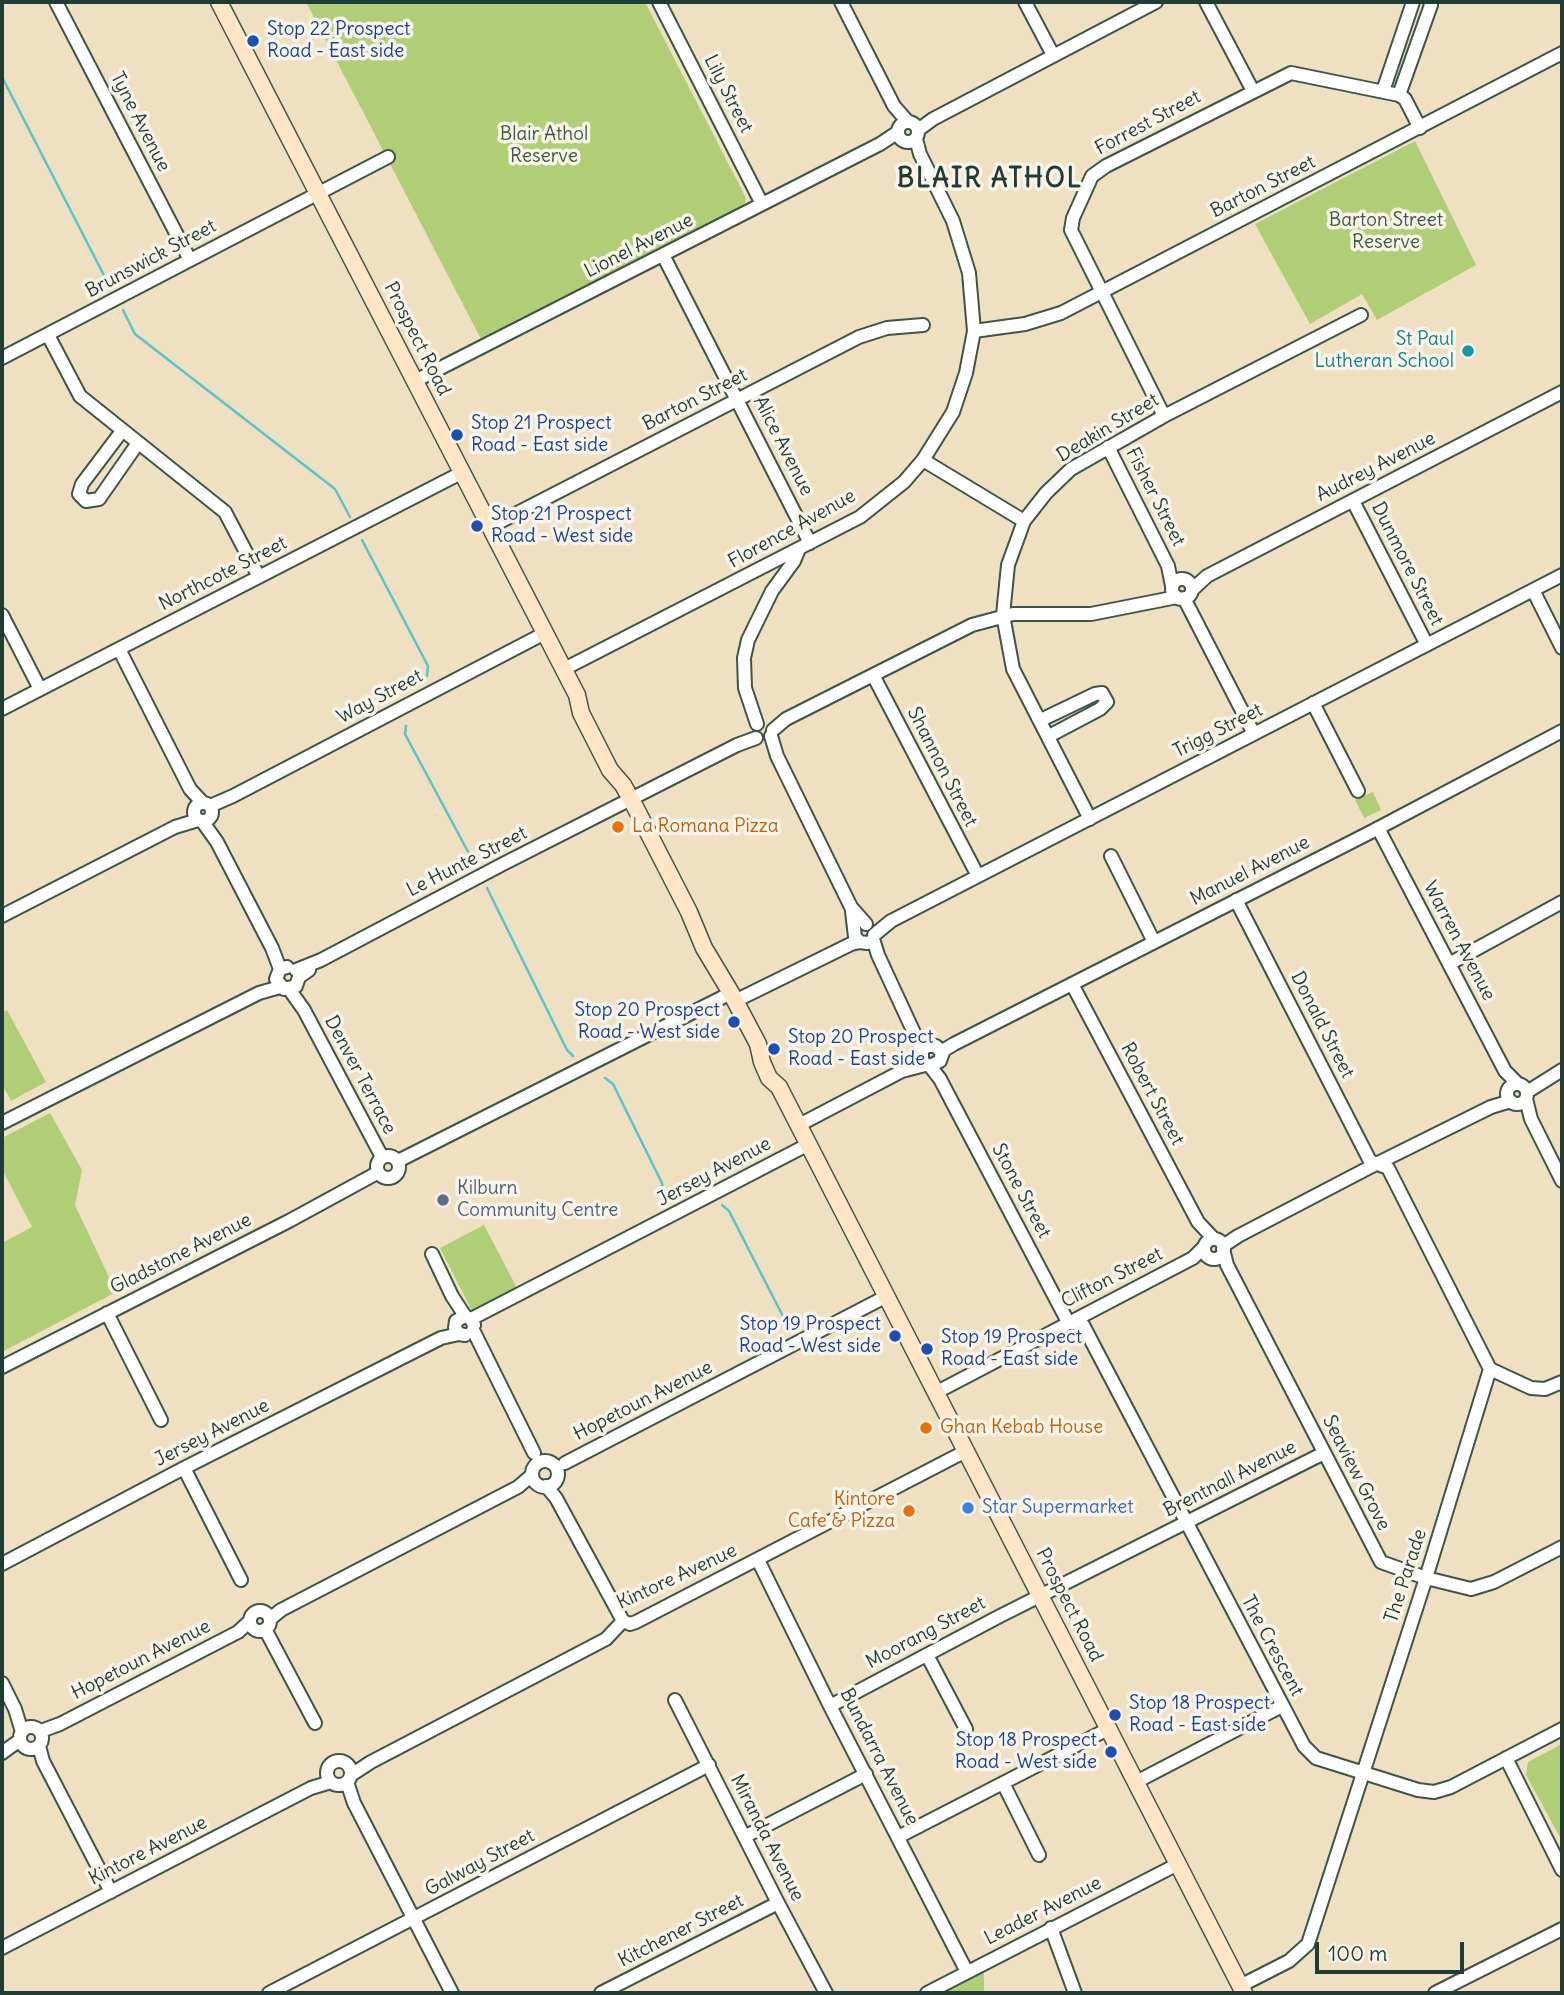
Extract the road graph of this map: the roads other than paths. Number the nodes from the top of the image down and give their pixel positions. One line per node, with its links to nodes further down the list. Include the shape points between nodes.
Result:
1 (56, 2): 21 (street, Tyne Avenue)
2 (219, 2): 18 (main road, Prospect Road)
3 (841, 2): 16 (street, Florence Avenue)
4 (1025, 2): 11 (street)
5 (1156, 2): 11 (street, Lionel Avenue)
6 (1206, 2): 12 (street)
7 (1413, 2): 13 (street)
8 (1430, 2): 14 (street)
9 (664, 3): 19 (street, Lily Street)
10 (1562, 53): 15 (street, Barton Street)
11 (1054, 55): 16 (street, Lionel Avenue)
12 (1253, 91): 13 (street, Forrest Street, via 1291,73); 22 (street, Forrest Street, via 1092,176 1071,230)
13 (1383, 91): 14 (street, Forrest Street)
14 (1399, 95): 15 (street)
15 (1420, 128): 22 (street, Barton Street)
16 (907, 132): 19 (street, Lionel Avenue); 25 (street, Florence Avenue, via 953,221 969,273)
17 (388, 157): 18 (street, Brunswick Street)
18 (318, 193): 21 (street, Brunswick Street); 28 (main road, Prospect Road)
19 (762, 204): 20 (street, Lionel Avenue)
20 (663, 255): 28 (street, Lionel Avenue); 30 (street, Alice Avenue)
21 (190, 260): 26 (street, Brunswick Street)
22 (1101, 293): 25 (street, Barton Street, via 1049,317); 31 (street, Forrest Street)
23 (1362, 315): 31 (street, Deakin Street)
24 (923, 325): 30 (street, Barton Street, via 887,328 859,337)
25 (974, 331): 35 (street, Florence Avenue, via 953,412)
26 (48, 335): 27 (street, Brunswick Street); 32 (street, via 80,396)
27 (3, 354)
28 (415, 382): 36 (main road, Prospect Road)
29 (1562, 392): 37 (street, Audrey Avenue)
30 (737, 400): 39 (street, Barton Street); 40 (street, Alice Avenue)
31 (1164, 416): 34 (street, Deakin Street)
32 (122, 431): 33 (street); 33 (street, via 82,484 79,494 86,501 99,499)
33 (138, 443): 42 (street, via 225,512)
34 (1108, 447): 38 (street, Deakin Street, via 1071,469); 43 (street, Fisher Street)
35 (923, 460): 38 (street); 40 (street, Florence Avenue, via 904,482 860,517)
36 (461, 473): 39 (main road, Prospect Road); 42 (street, Northcote Street)
37 (1353, 501): 43 (street, Audrey Avenue); 48 (street, Dunmore Street)
38 (1024, 521): 46 (street, Deakin Street, via 1008,565)
39 (490, 527): 47 (main road, Prospect Road)
40 (804, 546): 51 (street, Florence Avenue); 57 (street, Stone Street, via 772,591 748,640 745,688)
41 (1562, 575): 44 (street, Trigg Street)
42 (259, 577): 50 (street, Northcote Street)
43 (1182, 589): 46 (street, Audrey Avenue, via 1156,602 1091,614); 59 (street, Fisher Street)
44 (1533, 590): 48 (street, Trigg Street); 49 (street)
45 (2, 615): 53 (street)
46 (1003, 615): 52 (street, Audrey Avenue, via 972,625); 56 (street, Deakin Street, via 1013,669)
47 (545, 633): 51 (main road, Prospect Road); 63 (street, Way Street)
48 (1427, 645): 54 (street, Trigg Street)
49 (1562, 648)
50 (119, 649): 53 (street, Northcote Street); 63 (street, Denver Terrace)
51 (564, 669): 62 (main road, Prospect Road, via 610,770)
52 (873, 675): 57 (street, Audrey Avenue); 67 (street, Shannon Street)
53 (40, 689): 55 (street, Northcote Street)
54 (1313, 704): 59 (street, Trigg Street); 61 (street)
55 (2, 709)
56 (1041, 720): 60 (street, Deakin Street); 60 (street, via 1095,694 1102,693 1107,702)
57 (763, 731): 62 (street, Audrey Avenue); 71 (street, Stone Street)
58 (1562, 731): 65 (street, Manuel Avenue)
59 (1254, 734): 64 (street, Trigg Street)
60 (1049, 736): 64 (street, Deakin Street)
61 (1358, 791)
62 (627, 792): 74 (street, Le Hunte Street); 76 (main road, Prospect Road)
63 (203, 812): 70 (street, Way Street); 74 (street, Denver Terrace)
64 (1090, 819): 67 (street, Trigg Street)
65 (1378, 828): 68 (street, Manuel Avenue); 73 (street, Warren Avenue)
66 (1111, 856): 72 (street)
67 (978, 876): 71 (street, Trigg Street)
68 (1236, 900): 72 (street, Manuel Avenue); 85 (street, Donald Street, via 1370,1161)
69 (1562, 902): 73 (street)
70 (2, 916)
71 (865, 934): 76 (street, Trigg Street); 77 (street, Stone Street)
72 (1154, 942): 75 (street, Manuel Avenue)
73 (1448, 964): 79 (street, Warren Avenue)
74 (288, 978): 80 (street, Le Hunte Street); 83 (street, Denver Terrace)
75 (1072, 984): 77 (street, Manuel Avenue); 88 (street, Robert Street)
76 (733, 997): 81 (main road, Prospect Road, via 758,1044 769,1078 779,1087); 84 (street)
77 (930, 1056): 81 (street, Manuel Avenue); 92 (street, Stone Street)
78 (1562, 1070): 79 (street, Clifton Street)
79 (1517, 1093): 85 (street, Clifton Street); 87 (street, Warren Avenue)
80 (2, 1123)
81 (799, 1125): 82 (main road, Prospect Road)
82 (809, 1144): 90 (main road, Prospect Road); 93 (street, Jersey Avenue)
83 (382, 1157): 84 (street); 86 (street)
84 (398, 1161): 86 (street, via 393,1178)
85 (1376, 1164): 88 (street, Clifton Street); 95 (street, via 1388,1168)
86 (377, 1172): 91 (street, Gladstone Avenue)
87 (1562, 1181)
88 (1214, 1248): 92 (street, Clifton Street); 100 (street, Seaview Grove)
89 (432, 1254): 93 (street)
90 (887, 1296): 97 (main road, Prospect Road); 102 (street, Hopetoun Avenue)
91 (107, 1313): 94 (street, Gladstone Avenue); 98 (street)
92 (1068, 1322): 97 (street, Clifton Street); 103 (street, The Crescent, via 1083,1325)
93 (465, 1326): 101 (street, Jersey Avenue); 102 (street)
94 (2, 1367)
95 (1490, 1369): 96 (street, via 1531,1388 1545,1389); 107 (street, The Parade)
96 (1562, 1382)
97 (937, 1392): 99 (main road, Prospect Road)
98 (161, 1420)
99 (966, 1451): 105 (street, Kintore Avenue); 109 (main road, Prospect Road)
100 (1324, 1453): 103 (street, Brentnall Avenue); 107 (street, Seaview Grove, via 1381,1562)
101 (184, 1468): 106 (street, Jersey Avenue); 108 (street)
102 (545, 1471): 110 (street); 111 (street, Hopetoun Avenue)
103 (1186, 1523): 109 (street, Brentnall Avenue); 116 (street, The Crescent)
104 (1562, 1547): 107 (street, Seaview Grove, via 1482,1588)
105 (758, 1560): 110 (street, Kintore Avenue, via 636,1622); 115 (street, Bundarra Avenue)
106 (2, 1564)
107 (1426, 1578): 125 (street, The Parade)
108 (241, 1580)
109 (1040, 1595): 112 (street, Moorang Street); 119 (main road, Prospect Road)
110 (623, 1621): 127 (street, Kintore Avenue, via 606,1639)
111 (261, 1622): 117 (street); 121 (street, Hopetoun Avenue)
112 (927, 1654): 115 (street, Moorang Street); 118 (street)
113 (2, 1684): 121 (street)
114 (676, 1700): 124 (street, Miranda Avenue)
115 (830, 1706): 126 (street, Bundarra Avenue)
116 (1282, 1706): 125 (street, The Crescent, via 1316,1758); 128 (street)
117 (315, 1723)
118 (966, 1729)
119 (1108, 1729): 128 (main road, Prospect Road); 129 (street)
120 (1562, 1729): 123 (street, The Crescent)
121 (31, 1739): 122 (street, Hopetoun Avenue); 135 (street)
122 (4, 1752)
123 (1506, 1758): 125 (street, The Crescent, via 1434,1792); 134 (street)
124 (709, 1765): 130 (street, Miranda Avenue); 137 (street, Galway Street)
125 (1363, 1773): 142 (street, The Parade, via 1308,1944)
126 (866, 1774): 130 (street); 131 (street, Bundarra Avenue)
127 (341, 1778): 135 (street, Kintore Avenue, via 311,1788); 137 (street)
128 (1136, 1782): 133 (main road, Prospect Road)
129 (1003, 1783): 131 (street); 132 (street)
130 (746, 1836): 136 (street, Miranda Avenue)
131 (898, 1837): 141 (street, Bundarra Avenue)
132 (1039, 1855)
133 (1178, 1864): 138 (street, Leader Avenue); 142 (main road, Prospect Road)
134 (1562, 1870)
135 (111, 1892): 140 (street, Kintore Avenue)
136 (778, 1903): 145 (street, Kitchener Street); 146 (street, Miranda Avenue)
137 (414, 1919): 143 (street, Galway Street); 144 (street)
138 (1051, 1928): 141 (street, Leader Avenue); 148 (street)
139 (1562, 1929): 149 (street)
140 (2, 1948)
141 (967, 1972): 147 (street, Leader Avenue)
142 (1242, 1990)
143 (268, 1993)
144 (452, 1993)
145 (601, 1993)
146 (826, 1993)
147 (927, 1993)
148 (1075, 1993)
149 (1434, 1993)

